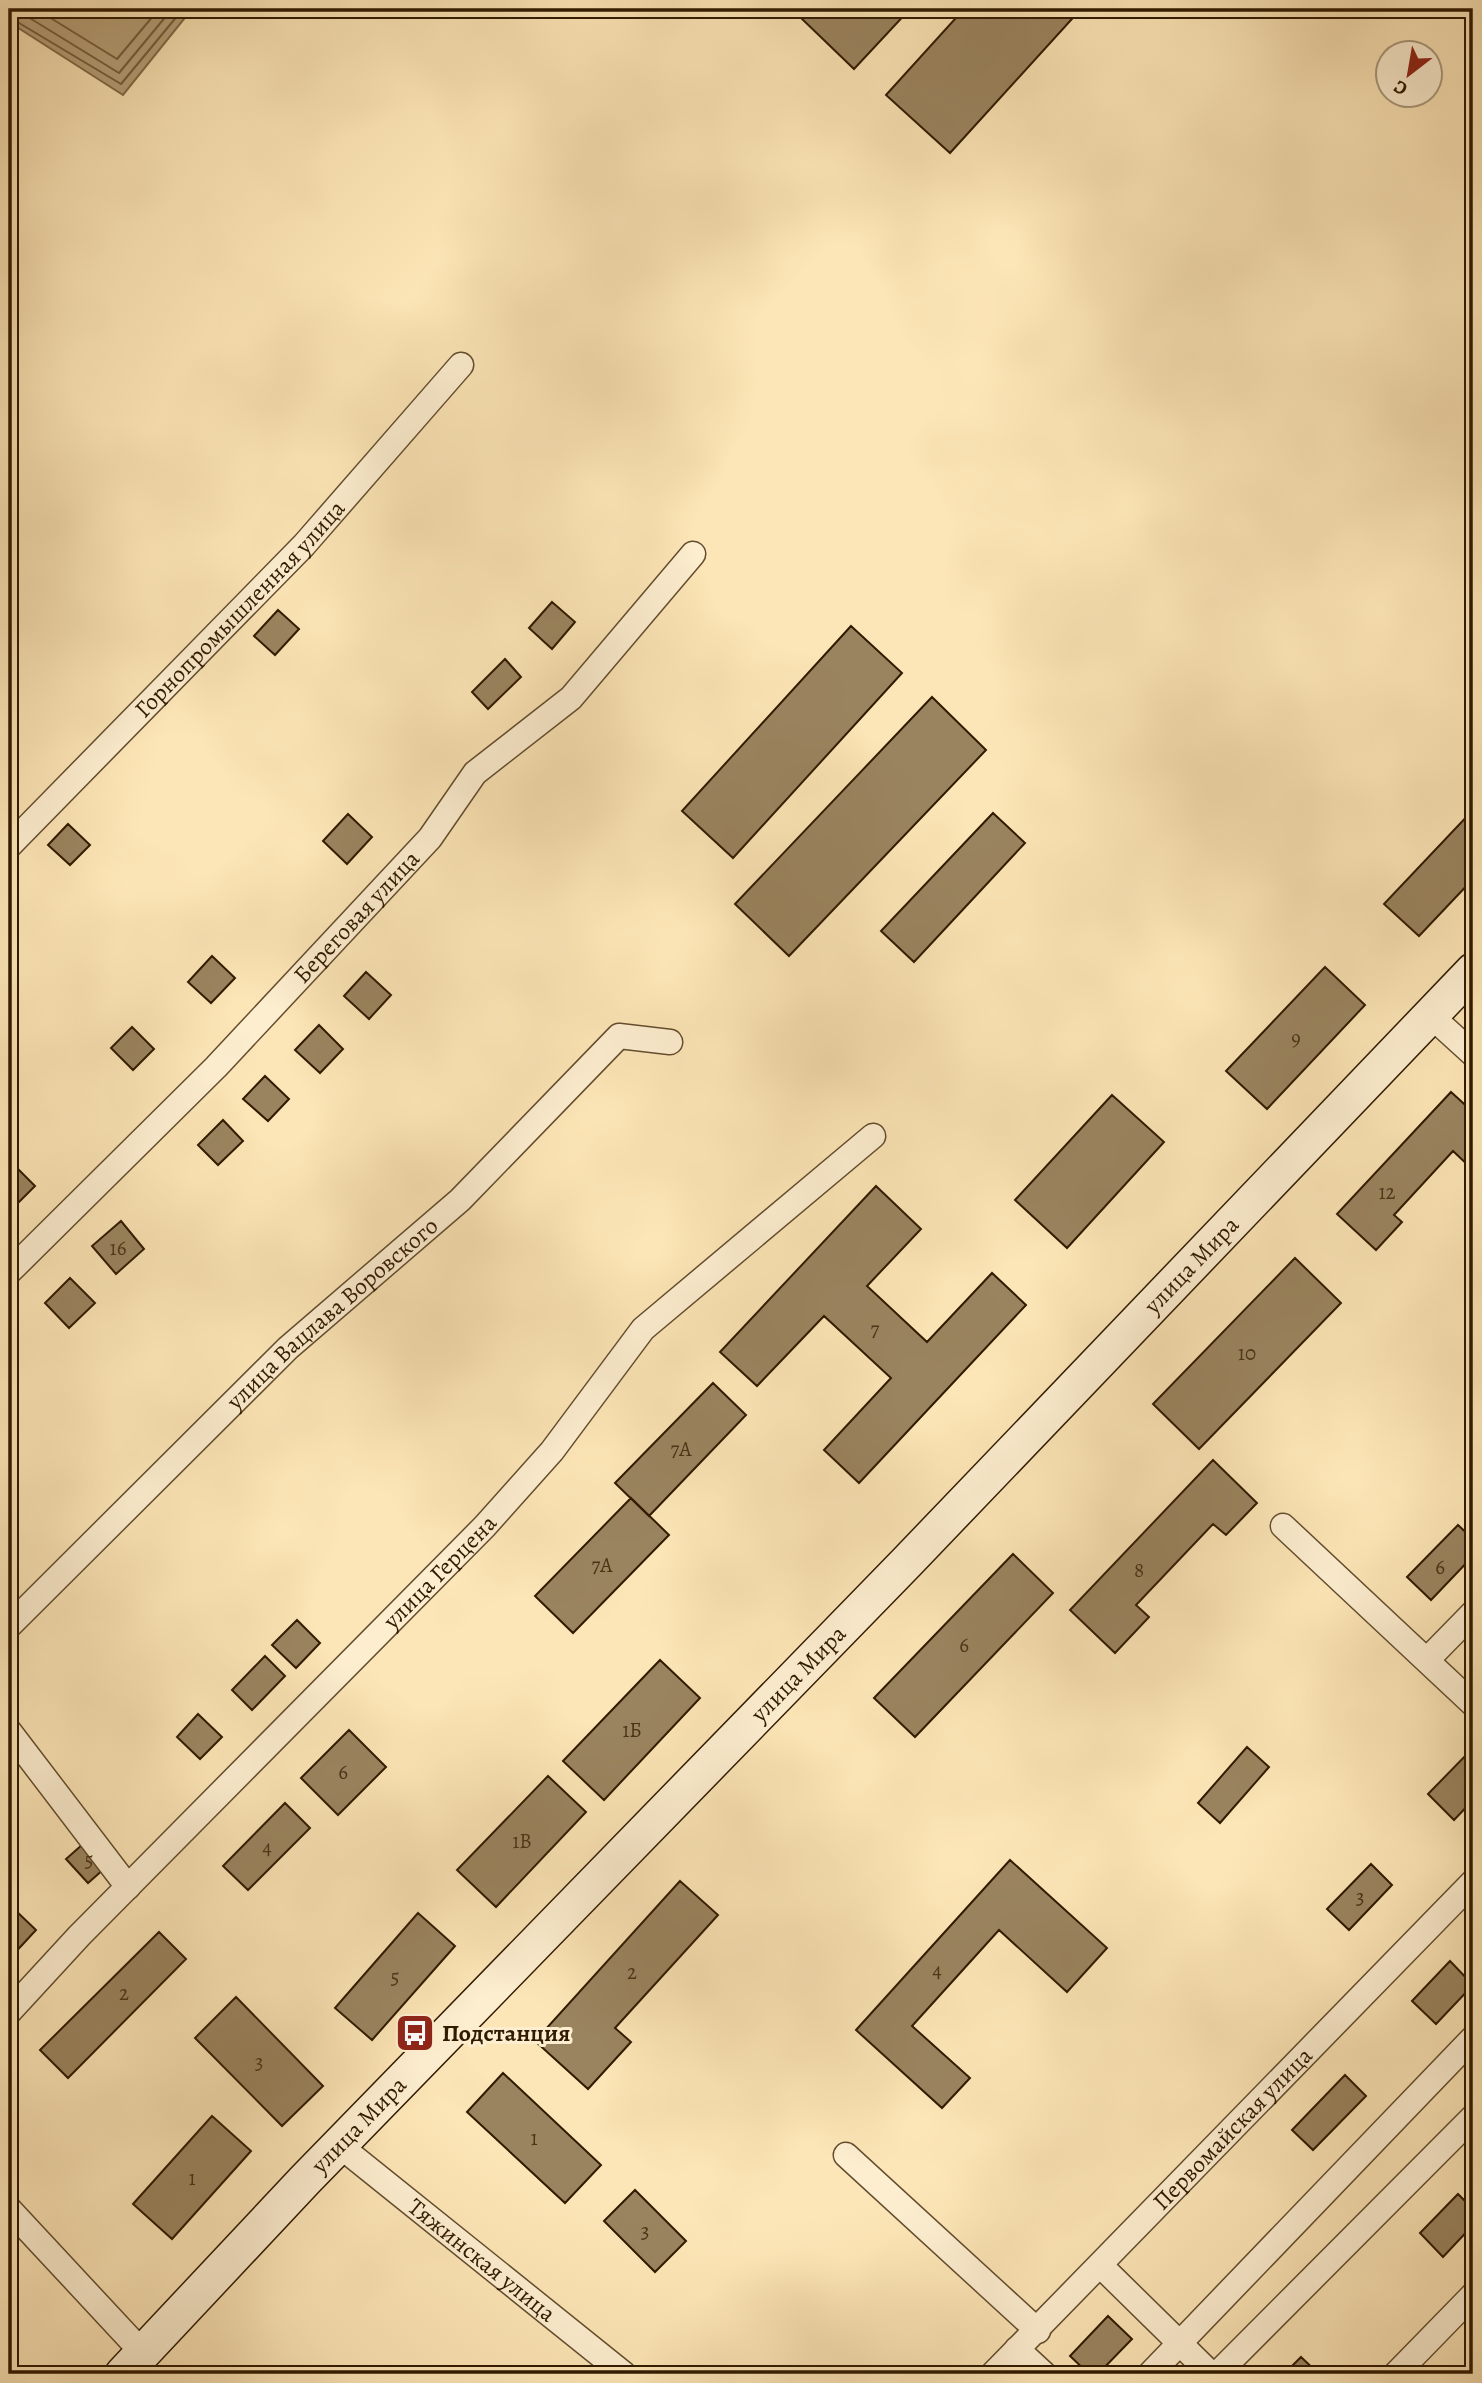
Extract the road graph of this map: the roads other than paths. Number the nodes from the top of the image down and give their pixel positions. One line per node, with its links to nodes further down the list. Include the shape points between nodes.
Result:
1 (461, 365): 3 (street, Горнопромышленная улица, via 304,545)
2 (693, 554): 9 (street, Береговая улица, via 571,698 475,773 430,838 216,1067)
3 (9, 846)
4 (1473, 971): 5 (main road, улица Мира)
5 (1429, 1014): 7 (street); 21 (main road, улица Мира)
6 (670, 1042): 12 (street, улица Вацлава Воровского, via 619,1036 460,1200 288,1348)
7 (1473, 1054)
8 (873, 1136): 17 (street, улица Герцена, via 643,1329 552,1451 485,1527)
9 (9, 1272)
10 (1283, 1526): 13 (street)
11 (1473, 1613): 13 (street)
12 (9, 1626)
13 (1427, 1660): 14 (street)
14 (1473, 1704)
15 (9, 1731): 17 (street)
16 (1473, 1882): 24 (street, Первомайская улица)
17 (128, 1887): 18 (street, улица Герцена)
18 (9, 2012)
19 (1473, 2038): 27 (street)
20 (1473, 2117): 35 (street)
21 (340, 2146): 29 (main road, улица Мира); 30 (street, Тяжинская улица)
22 (846, 2155): 26 (street)
23 (9, 2209): 29 (street)
24 (1101, 2266): 26 (street, Первомайская улица); 27 (street)
25 (1473, 2295): 36 (street)
26 (1038, 2331): 28 (street, Первомайская улица)
27 (1179, 2343): 33 (street); 34 (street)
28 (1017, 2349): 31 (street, Первомайская улица); 32 (street)
29 (133, 2364)
30 (624, 2374)
31 (993, 2374)
32 (1044, 2374)
33 (1150, 2374)
34 (1211, 2374)
35 (1217, 2374)
36 (1396, 2374)

